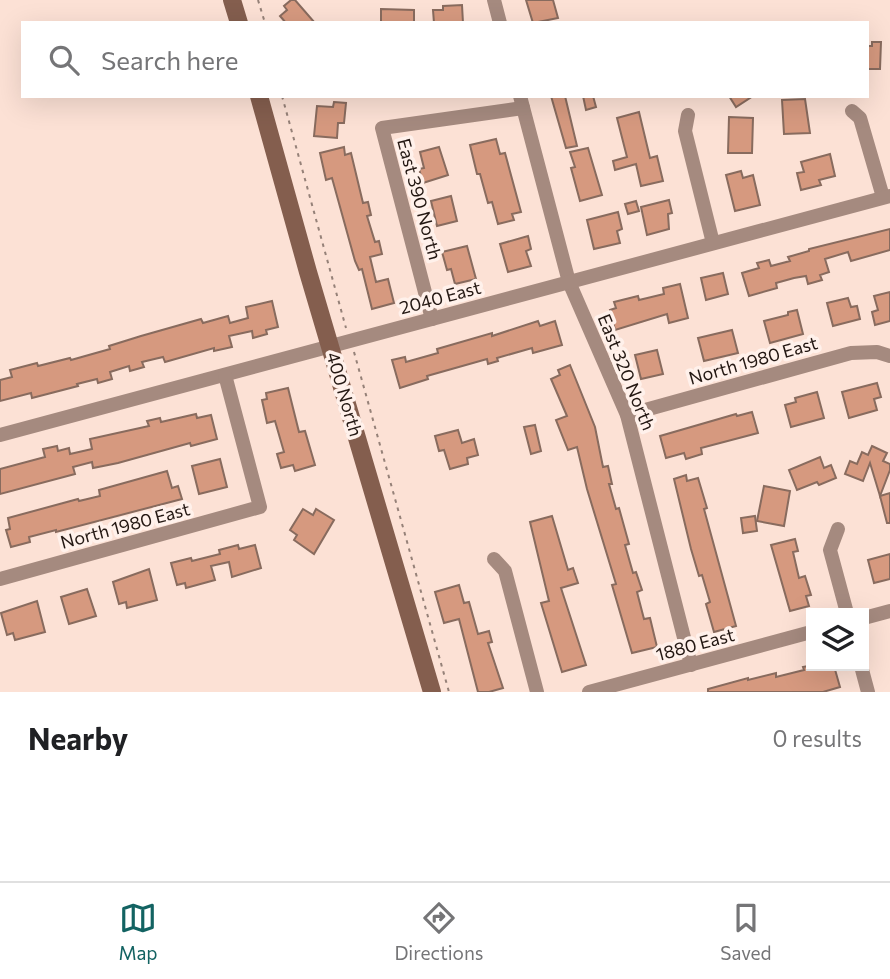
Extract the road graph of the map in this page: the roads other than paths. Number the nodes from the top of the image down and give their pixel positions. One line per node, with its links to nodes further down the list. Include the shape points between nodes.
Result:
1 (232, 0): 3 (main road)
2 (494, 0): 4 (street)
3 (238, 21)
4 (499, 21)
5 (260, 98): 13 (main road, 400 North)
6 (522, 102): 11 (street, East 320 North); 12 (street, East 390 North, via 382,128)
7 (852, 111): 9 (street, via 860,118)
8 (688, 115): 10 (street, via 685,131)
9 (886, 197): 10 (street, 2040 East)
10 (713, 243): 11 (street, 2040 East)
11 (569, 282): 12 (street, 2040 East); 16 (street, East 320 North)
12 (432, 320): 13 (street, 2040 East)
13 (331, 346): 15 (street, 2040 East); 27 (main road, 400 North)
14 (890, 356): 16 (street, North 1980 East, via 850,353)
15 (225, 375): 17 (street, 2040 East); 20 (street, North 1980 East, via 260,507)
16 (627, 415): 25 (street, East 320 North)
17 (0, 435)
18 (838, 529): 21 (street, via 830,550)
19 (494, 559): 28 (street, via 505,571)
20 (0, 579)
21 (846, 608)
22 (890, 611): 23 (street)
23 (869, 617)
24 (806, 633): 25 (street, 1880 East)
25 (691, 664): 29 (street, 1880 East)
26 (862, 671): 30 (street)
27 (432, 692)
28 (537, 692)
29 (589, 692)
30 (868, 692)

